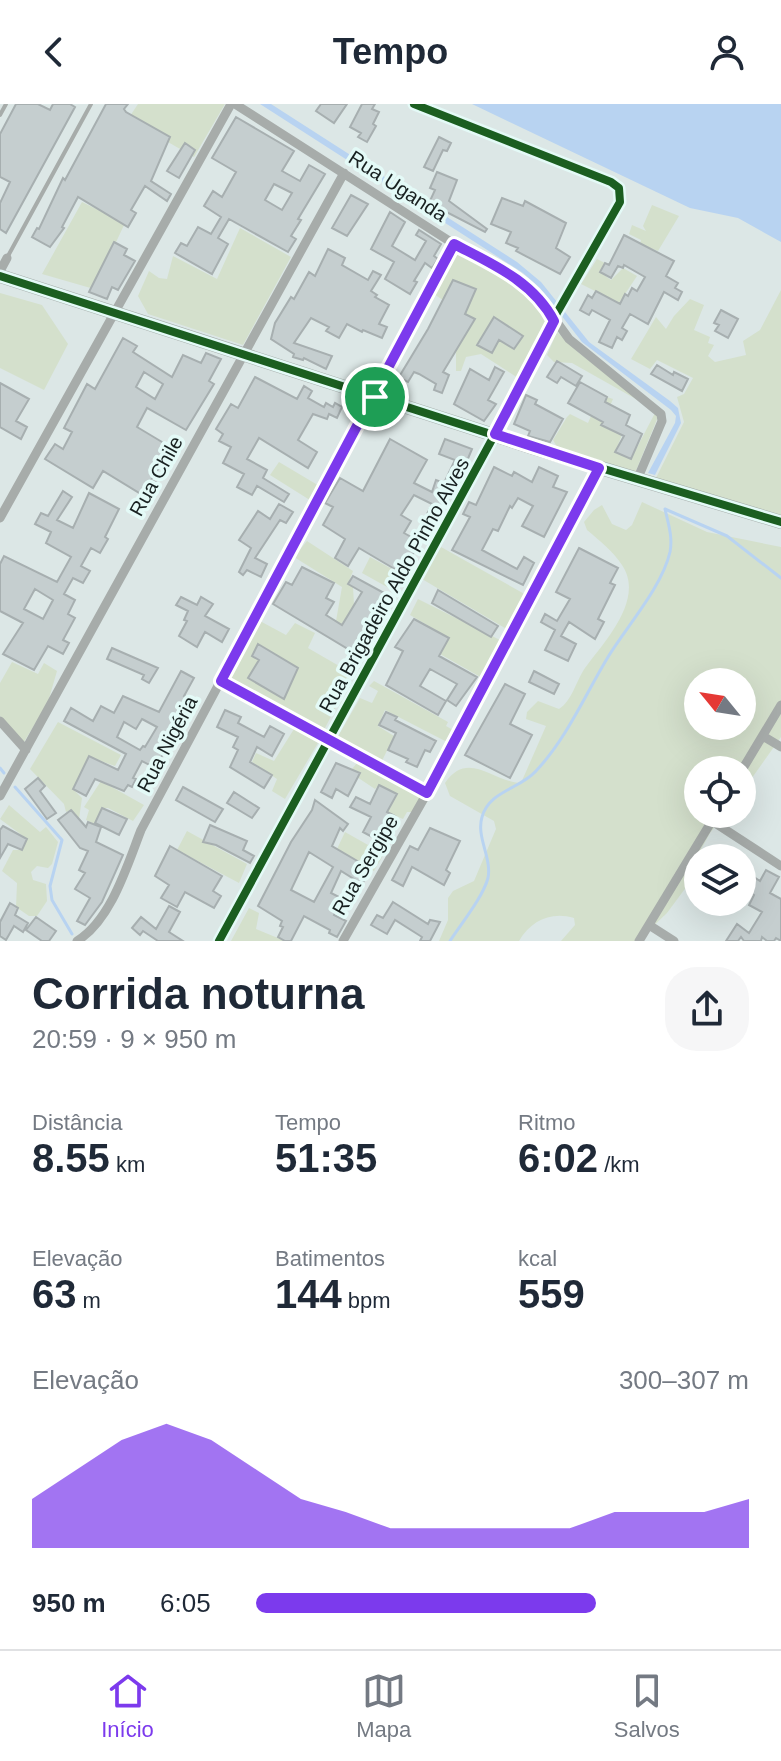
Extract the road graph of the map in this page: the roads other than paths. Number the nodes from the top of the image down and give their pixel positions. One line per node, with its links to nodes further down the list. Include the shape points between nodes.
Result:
1 (6, 104): 5 (lane)
2 (91, 104): 8 (lane)
3 (233, 104): 6 (street, Rua Uganda); 10 (street)
4 (414, 104): 11 (street, Rua Brigadeiro Aldo Pinho Alves, via 619,188 620,202)
5 (0, 115)
6 (344, 173): 7 (street, Rua Uganda); 12 (street, Rua Chile)
7 (454, 244): 11 (street, Rua Uganda, via 535,292); 13 (street, Rua Nigéria)
8 (7, 258): 9 (street)
9 (0, 274): 10 (main road)
10 (116, 312): 12 (main road); 17 (street)
11 (556, 316): 14 (street, Rua Brigadeiro Aldo Pinho Alves); 16 (street, Rua Uganda, via 584,354 661,414)
12 (243, 356): 13 (main road); 25 (street, Rua Chile)
13 (375, 397): 14 (main road); 19 (street, Rua Nigéria)
14 (495, 434): 15 (main road); 23 (street, Rua Brigadeiro Aldo Pinho Alves)
15 (599, 468): 16 (main road); 27 (street, Rua Sergipe)
16 (637, 480): 18 (main road)
17 (0, 518)
18 (781, 522)
19 (221, 681): 23 (street); 33 (street, Rua Nigéria, via 141,830 120,883 94,926)
20 (781, 705): 22 (street)
21 (0, 721): 25 (street)
22 (763, 736): 24 (street); 26 (street)
23 (327, 739): 27 (street); 34 (street, Rua Brigadeiro Aldo Pinho Alves)
24 (781, 747)
25 (26, 750): 28 (street, Rua Chile)
26 (751, 756)
27 (427, 793): 35 (street, Rua Sergipe)
28 (0, 795)
29 (707, 828): 32 (street)
30 (729, 828): 31 (street)
31 (781, 866)
32 (649, 925): 36 (street); 37 (street)
33 (77, 941)
34 (219, 941)
35 (343, 941)
36 (639, 941)
37 (674, 941)

